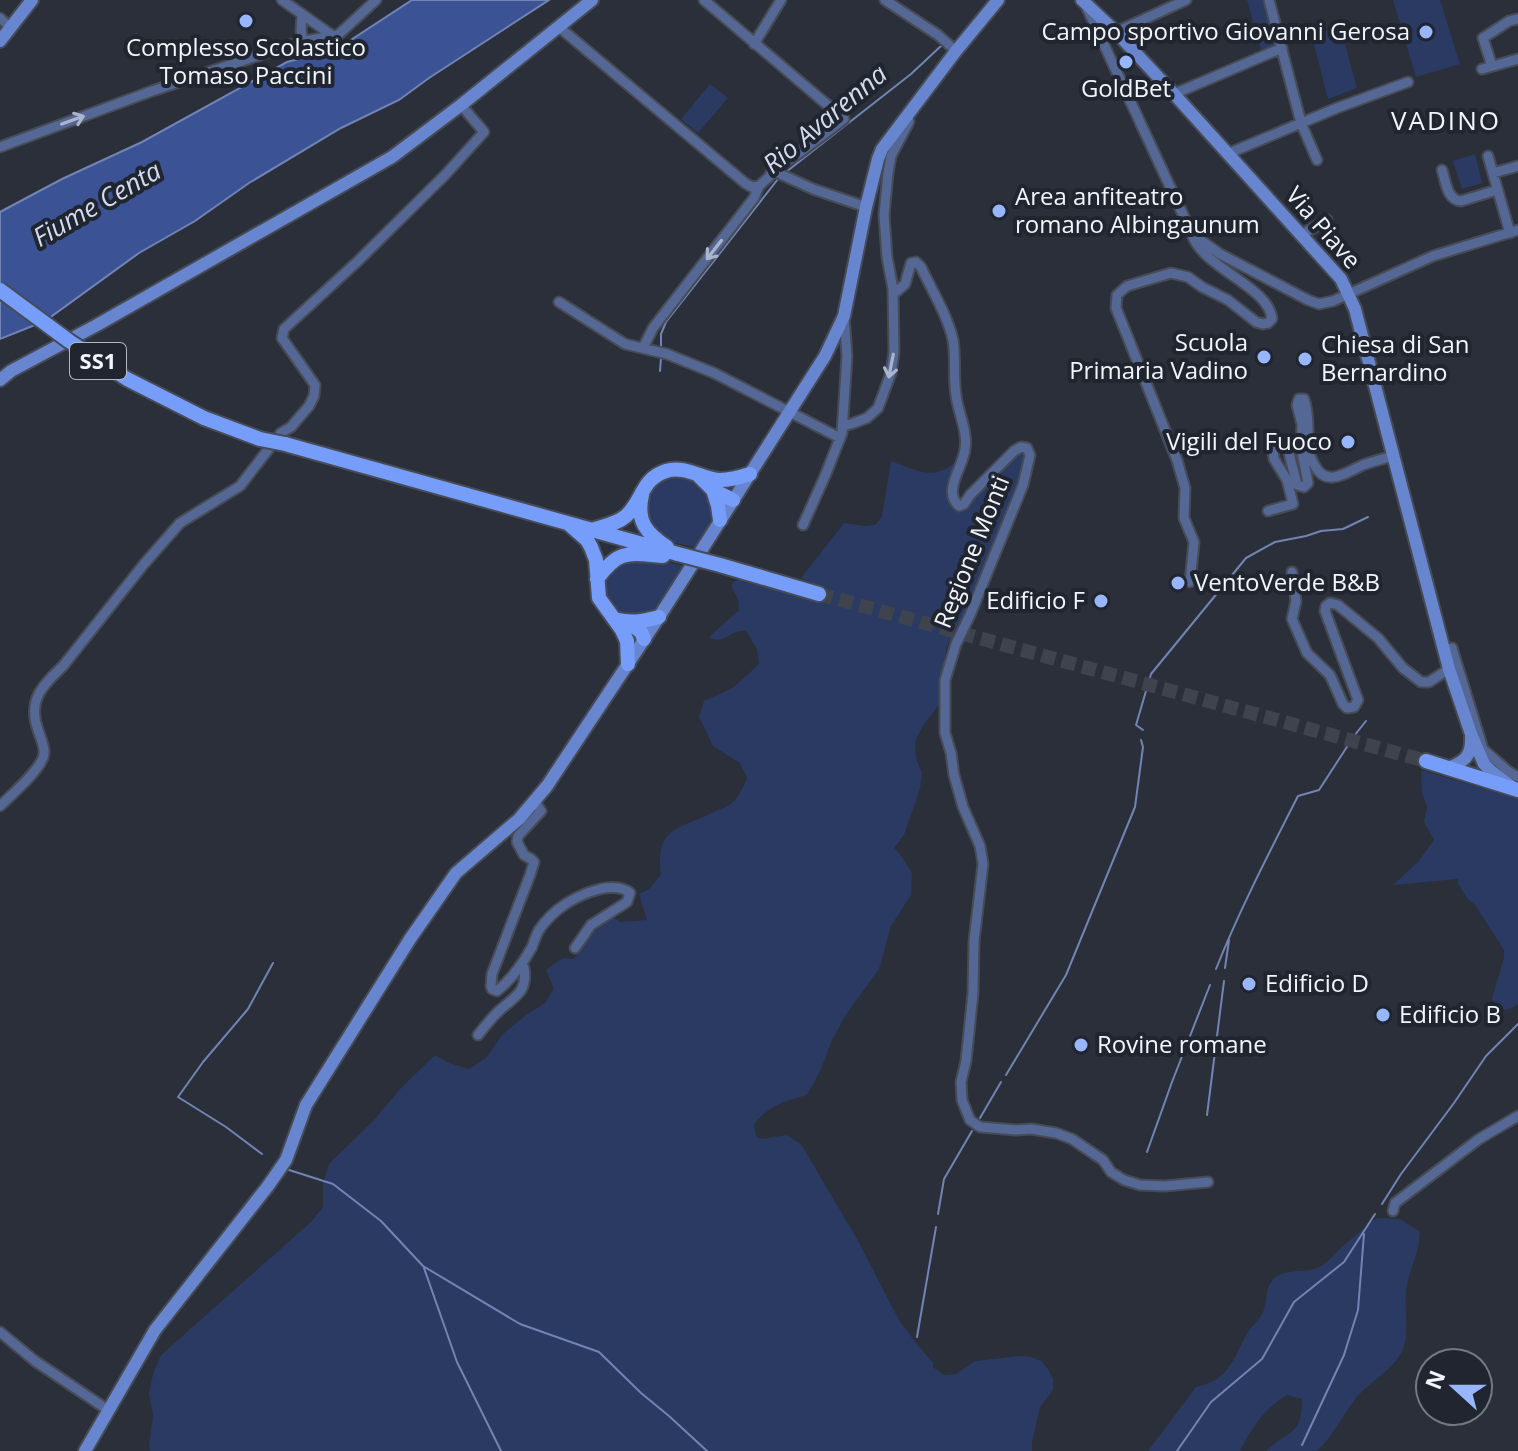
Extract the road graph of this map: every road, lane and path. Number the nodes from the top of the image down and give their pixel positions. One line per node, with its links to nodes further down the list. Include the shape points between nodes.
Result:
1 (32, 0): 16 (main road)
2 (282, 0): 12 (street)
3 (376, 0): 18 (street)
4 (592, 0): 15 (main road)
5 (704, 0): 21 (street)
6 (781, 0): 21 (street)
7 (885, 0): 23 (street)
8 (998, 0): 23 (main road)
9 (1186, 0): 17 (street)
10 (1269, 0): 22 (street)
11 (1083, 1): 17 (main road, Via Piave); 43 (street)
12 (302, 14): 18 (street); 20 (street)
13 (0, 18): 16 (street)
14 (1518, 19): 24 (street, via 1483,38 1487,68)
15 (559, 27): 27 (main road); 38 (street, via 745,183)
16 (11, 28): 19 (main road)
17 (1116, 32): 26 (main road, Via Piave)
18 (333, 36): 20 (street)
19 (1, 40)
20 (303, 41): 30 (street, one-way to 20)
21 (754, 44): 38 (street, via 844,119 773,169)
22 (1282, 48): 26 (street); 29 (street)
23 (956, 51): 28 (main road)
24 (1518, 59)
25 (1408, 82): 29 (street)
26 (1174, 94): 31 (main road, Via Piave)
27 (461, 105): 51 (main road, via 392,157); 81 (street, via 484,132 284,329 282,338 315,385 309,406 240,486 180,523 49,679 34,705 43,758)
28 (908, 115): 40 (main road, via 882,149); 45 (street, via 891,156 884,215)
29 (1301, 123): 31 (street); 33 (street)
30 (0, 147)
31 (1227, 154): 44 (main road, Via Piave)
32 (1488, 156): 37 (street)
33 (1317, 160)
34 (1518, 166): 37 (street)
35 (1442, 170): 39 (street, via 1455,201)
36 (778, 173): 40 (street)
37 (1493, 173): 39 (street)
38 (759, 186): 50 (street, one-way to 50)
39 (1497, 190): 42 (street)
40 (866, 207): 49 (main road)
41 (1327, 220): 44 (street)
42 (1514, 232): 47 (street, via 1433,256)
43 (1192, 234): 47 (street, via 1308,300 1319,304); 68 (street, via 1210,259 1264,300 1272,319 1256,322 1228,300 1171,273 1127,286 1117,295 1116,308 1185,488 1184,518 1194,542)
44 (1301, 235): 47 (main road, Via Piave)
45 (893, 289): 53 (street, one-way to 53, via 894,352 883,396 867,418); 86 (street, Regione Monti, via 905,284 911,263 916,262 954,342 956,396 966,436 952,487 954,502 964,504 1014,451 1027,448 1030,455 1023,485 945,680 944,713 954,775 983,864 962,1100 970,1120 980,1127 1056,1133 1132,1183)
46 (0, 290): 62 (main road, SS1, bridge, via 127,379 204,418 260,439)
47 (1349, 293): 55 (main road, Via Piave)
48 (559, 302): 50 (street, via 625,344)
49 (844, 316): 52 (main road); 53 (street)
50 (643, 348): 52 (street, via 714,373)
51 (0, 380)
52 (789, 413): 54 (street); 56 (main road)
53 (843, 426): 54 (street)
54 (840, 438): 63 (street)
55 (1393, 456): 60 (street, via 1344,476 1322,475 1310,456 1306,404 1299,399 1308,483 1297,485 1288,449 1278,444 1274,459 1293,504); 73 (main road, Via Piave)
56 (750, 474): 57 (main road); 59 (main road)
57 (716, 485): 58 (main road, via 698,474 671,469 657,474); 59 (main road, via 725,485); 61 (main road)
58 (643, 490): 64 (main road, via 627,515); 65 (main road, via 641,519 646,529)
59 (733, 500): 61 (main road)
60 (1268, 511)
61 (720, 520): 70 (main road)
62 (567, 522): 64 (main road, SS1); 67 (main road, via 591,547)
63 (803, 525)
64 (592, 530): 65 (main road, SS1)
65 (678, 554): 67 (main road, via 621,555); 69 (main road, SS1, bridge)
66 (1292, 572): 75 (street, via 1292,619 1307,653 1330,675 1347,708 1358,700 1325,611 1330,603 1378,638 1421,682)
67 (597, 579): 71 (main road, via 599,598)
68 (1190, 582)
69 (819, 594)
70 (659, 617): 71 (main road); 72 (main road)
71 (621, 624): 72 (main road, via 641,632); 74 (main road)
72 (644, 639): 74 (main road)
73 (1444, 650): 75 (main road, Via Piave); 79 (street, via 1452,648 1483,749)
74 (628, 664): 80 (main road)
75 (1449, 669): 76 (main road, Via Piave)
76 (1471, 734): 78 (main road, via 1468,757); 79 (main road, Via Piave, via 1487,768)
77 (1426, 761): 78 (main road)
78 (1448, 768): 79 (main road)
79 (1518, 786)
80 (535, 802): 83 (street, via 541,811 517,842 534,862 492,974 492,989 500,990); 89 (main road, via 456,873 306,1105 286,1160 155,1330)
81 (0, 806)
82 (575, 948): 83 (street, via 591,925 627,902 627,889 605,888 572,899 538,931)
83 (519, 967): 84 (street, via 525,973 519,995)
84 (478, 1035)
85 (1518, 1116): 87 (street, via 1407,1192)
86 (1208, 1182)
87 (1393, 1211)
88 (0, 1332): 89 (street)
89 (108, 1410): 90 (main road)
90 (85, 1451)

